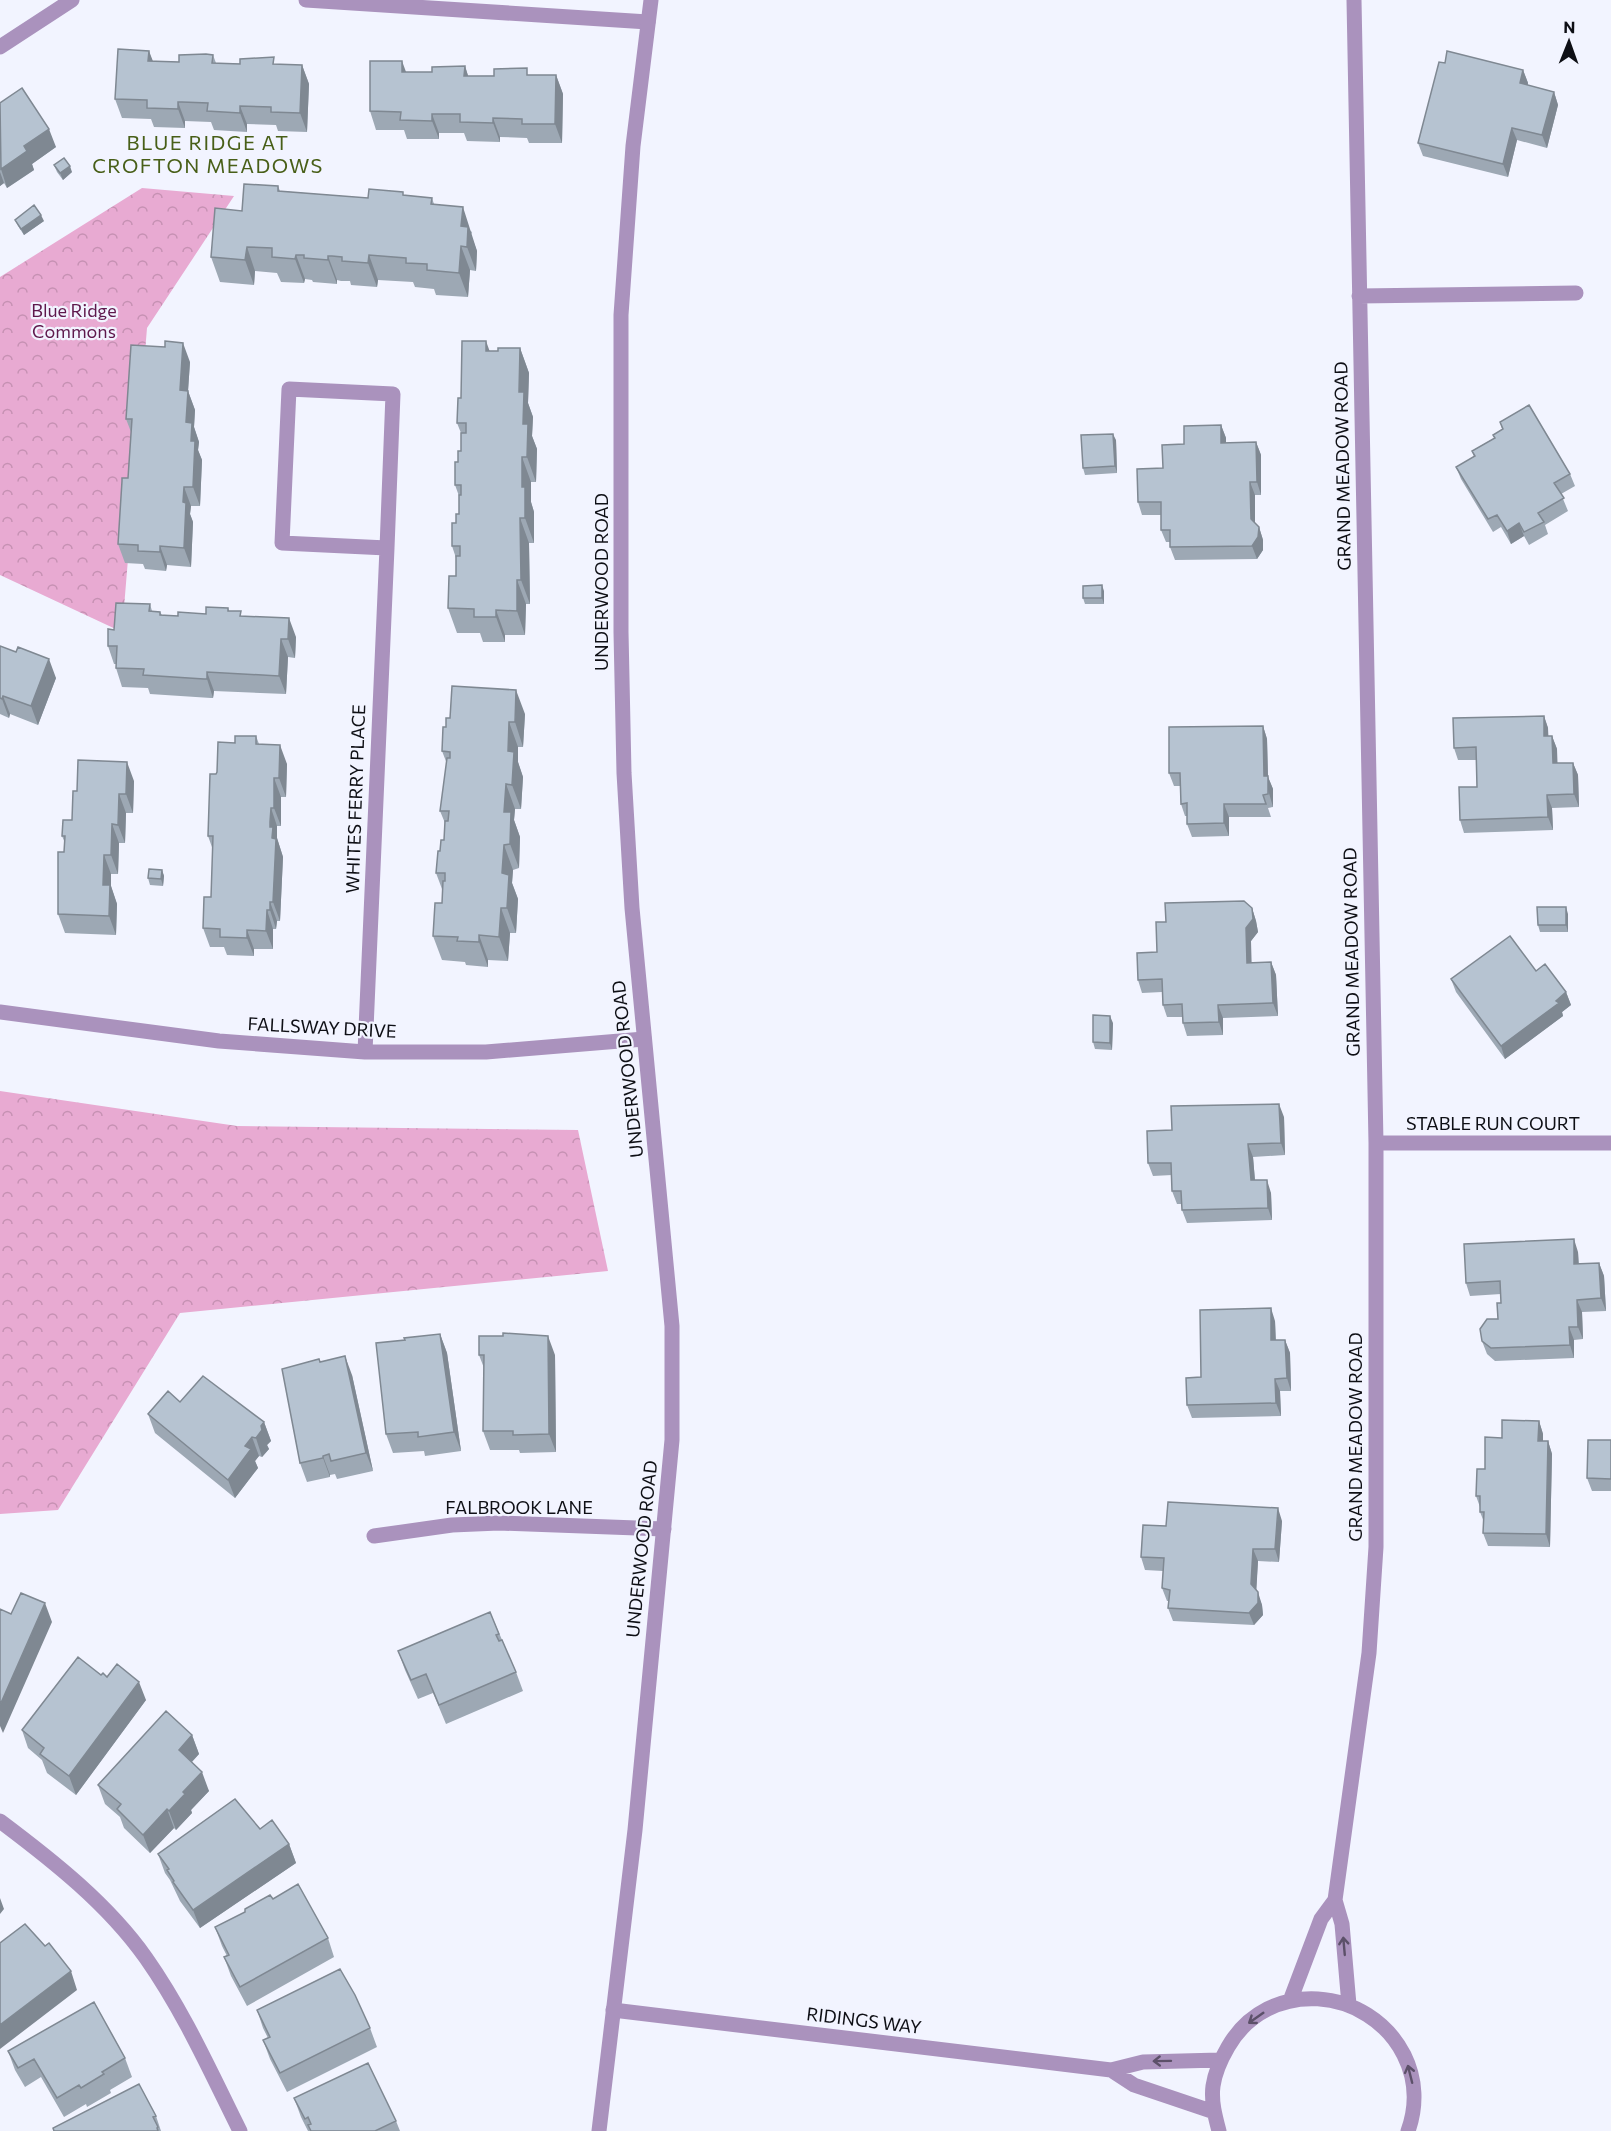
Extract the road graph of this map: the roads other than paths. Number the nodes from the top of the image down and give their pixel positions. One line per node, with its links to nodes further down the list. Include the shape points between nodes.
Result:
1 (72, 0): 6 (street)
2 (306, 0): 5 (street)
3 (651, 0): 5 (street, UNDERWOOD ROAD)
4 (1354, 0): 8 (street, GRAND MEADOW ROAD)
5 (648, 22): 11 (street, UNDERWOOD ROAD, via 633,146 621,338 624,773)
6 (0, 47)
7 (1576, 293): 8 (street)
8 (1359, 296): 13 (street, GRAND MEADOW ROAD)
9 (387, 548): 9 (street, WHITES FERRY PLACE, via 282,543 289,389 393,394); 12 (street, WHITES FERRY PLACE)
10 (0, 1012): 12 (street, FALLSWAY DRIVE, via 219,1041)
11 (644, 1039): 12 (street, FALLSWAY DRIVE, via 486,1052); 15 (street, UNDERWOOD ROAD, via 672,1326 672,1440)
12 (365, 1052)
13 (1376, 1143): 14 (street, STABLE RUN COURT); 18 (street, GRAND MEADOW ROAD, via 1376,1547 1369,1653)
14 (1611, 1143)
15 (664, 1529): 16 (street, FALBROOK LANE, via 499,1523); 21 (street, UNDERWOOD ROAD)
16 (374, 1536)
17 (0, 1821): 25 (street, via 54,1861 145,1957 177,2007)
18 (1335, 1900): 19 (street, GRAND MEADOW ROAD, via 1321,1919); 20 (street, GRAND MEADOW ROAD, one-way to 18, via 1342,1924)
19 (1290, 2001): 20 (street, via 1329,1999); 22 (street, one-way to 22, via 1253,2018 1234,2037)
20 (1349, 2005): 28 (street, one-way to 20, via 1413,2118 1414,2091 1409,2065 1396,2041 1378,2021)
21 (613, 2010): 23 (street, RIDINGS WAY); 26 (street, UNDERWOOD ROAD)
22 (1220, 2060): 23 (street, RIDINGS WAY, one-way to 23, via 1143,2062); 24 (street, via 1213,2086)
23 (1111, 2070): 24 (street, RIDINGS WAY, via 1134,2085)
24 (1214, 2112): 27 (street)
25 (240, 2131)
26 (599, 2131)
27 (1219, 2131)
28 (1408, 2131)

